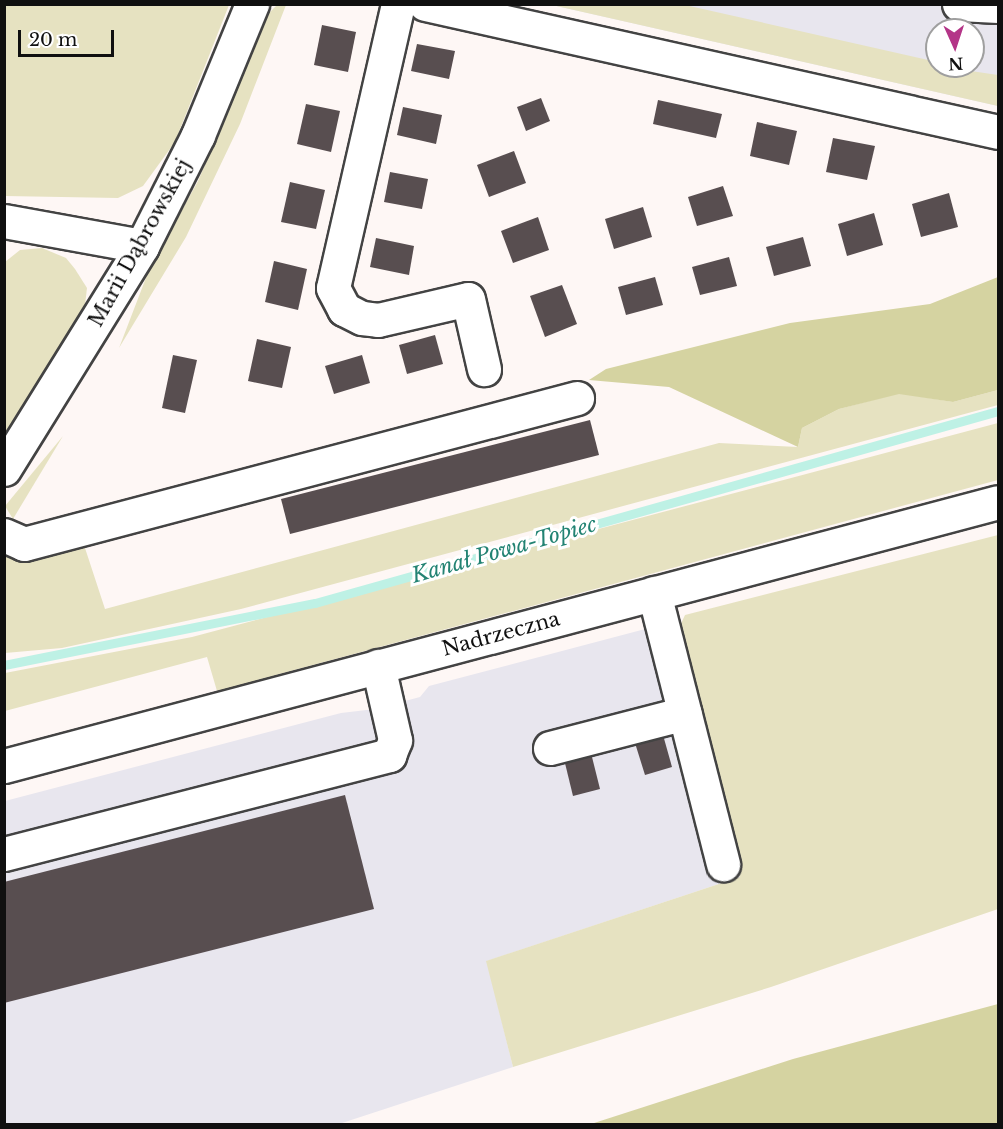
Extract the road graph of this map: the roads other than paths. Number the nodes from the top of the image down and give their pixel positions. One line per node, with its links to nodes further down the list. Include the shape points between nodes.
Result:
1 (252, 4): 8 (street, Marii Dąbrowskiej, via 198,135)
2 (398, 4): 9 (street, via 333,288 344,309 362,318 378,320 468,299)
3 (425, 4): 6 (street)
4 (959, 4): 5 (street)
5 (999, 6)
6 (999, 132)
7 (4, 221): 8 (street)
8 (142, 246): 11 (street, Marii Dąbrowskiej)
9 (484, 369)
10 (577, 398): 13 (street, via 24,544)
11 (4, 469)
12 (999, 502): 14 (street, Nadrzeczna)
13 (4, 535)
14 (654, 593): 15 (street, Nadrzeczna); 16 (street)
15 (378, 666): 18 (street, Nadrzeczna); 19 (street, via 395,740 389,755)
16 (685, 712): 17 (street); 20 (street)
17 (550, 748)
18 (4, 766)
19 (4, 854)
20 (723, 864)

